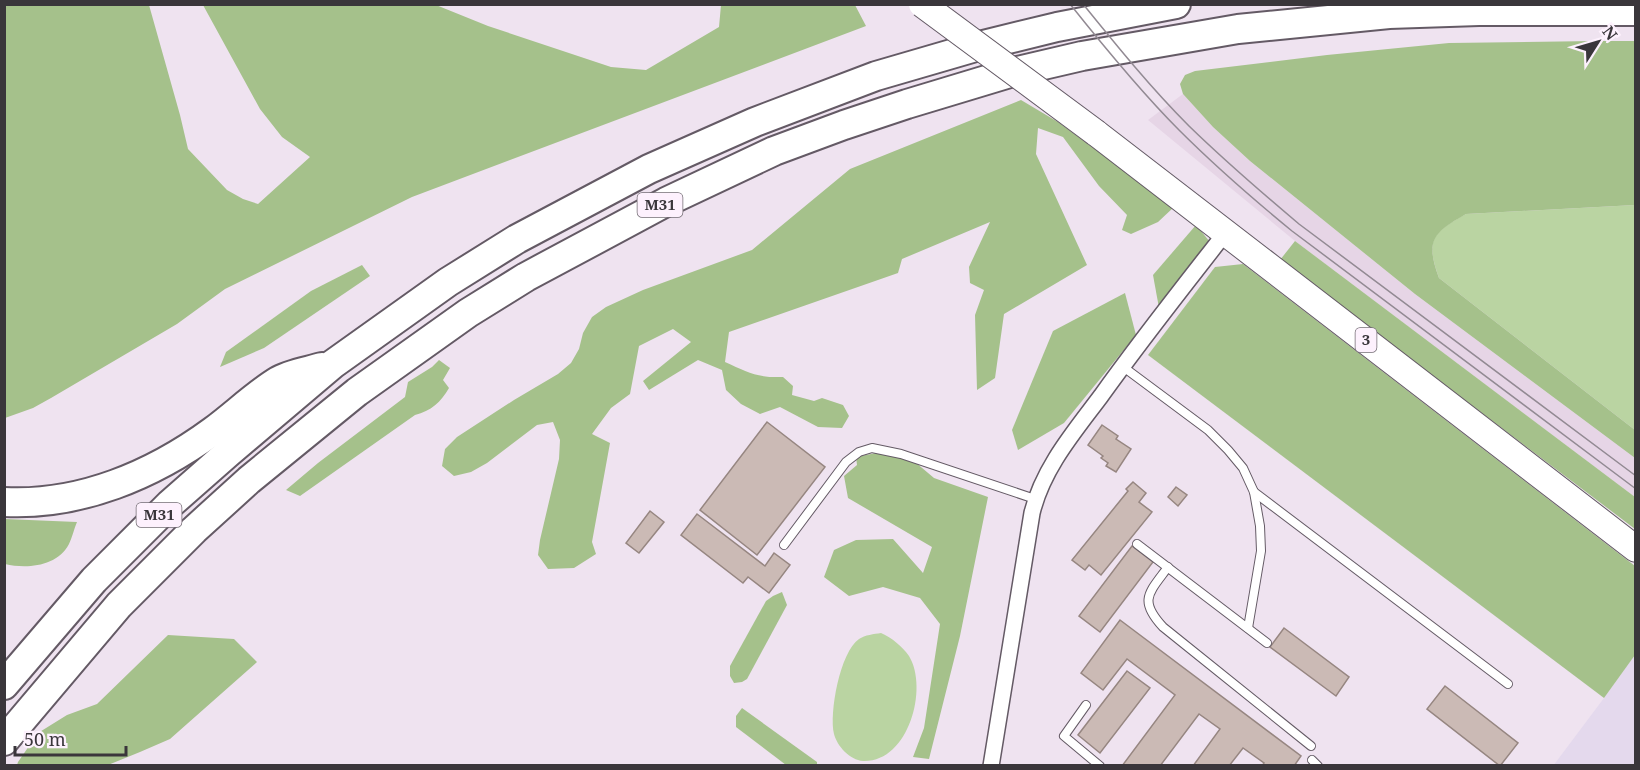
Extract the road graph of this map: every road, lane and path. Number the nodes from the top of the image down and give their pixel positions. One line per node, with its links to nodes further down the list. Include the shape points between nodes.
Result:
1 (922, 4): 4 (main road, 3, bridge)
2 (1176, 4): 5 (highway, M31, via 979,46 876,76 755,122 649,169 517,239 448,282)
3 (1635, 11): 19 (highway, M31, via 1389,14 1227,31 1013,72 774,151 666,202 526,277 468,313 357,393 249,480 186,538 119,605)
4 (1226, 232): 6 (street); 12 (main road, 3)
5 (333, 364): 9 (highway, via 280,379 211,432 132,478 60,500); 17 (highway, M31, via 170,504 94,580)
6 (1122, 366): 7 (lane, via 1208,430 1243,468); 8 (street, via 1054,459)
7 (1254, 492): 14 (lane, via 1261,551); 16 (lane)
8 (1035, 499): 11 (lane, via 901,454 866,449 846,462); 21 (street)
9 (4, 502)
10 (1137, 544): 13 (lane)
11 (784, 545)
12 (1635, 549)
13 (1168, 567): 14 (lane); 20 (lane, via 1150,592 1148,607 1152,616)
14 (1248, 628): 15 (lane)
15 (1267, 643)
16 (1508, 684)
17 (4, 685)
18 (1086, 705): 22 (lane, via 1064,736)
19 (4, 741)
20 (1311, 746)
21 (991, 765)
22 (1100, 765)

